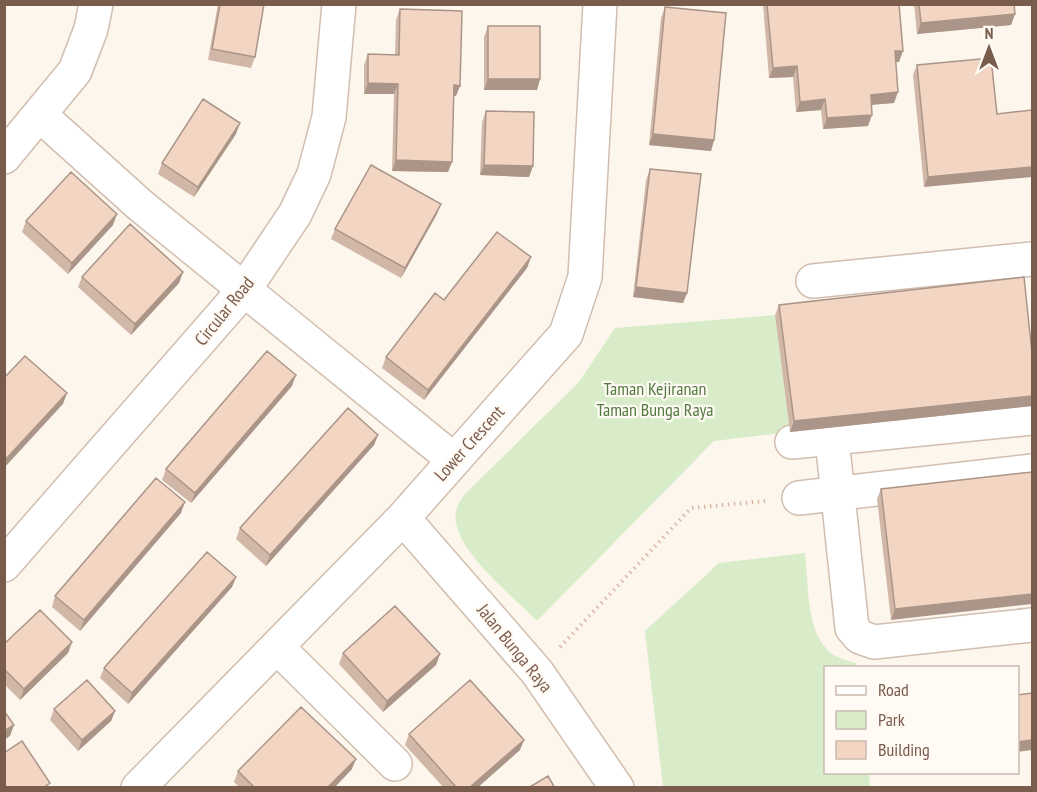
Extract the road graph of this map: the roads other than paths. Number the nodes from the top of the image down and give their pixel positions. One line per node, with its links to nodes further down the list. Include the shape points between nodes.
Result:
1 (96, 4): 4 (street, via 75,71)
2 (339, 4): 8 (street, Circular Road, via 329,117 314,174 295,214)
3 (600, 4): 12 (street, Lower Crescent, via 585,277 566,334)
4 (40, 116): 5 (street); 8 (street)
5 (4, 157)
6 (1032, 259): 7 (street)
7 (813, 281)
8 (244, 290): 12 (street); 17 (street, Circular Road)
9 (1032, 418): 10 (street)
10 (832, 439): 11 (street); 14 (street)
11 (792, 442)
12 (454, 460): 16 (street, Lower Crescent)
13 (1032, 471): 14 (street)
14 (837, 495): 15 (street); 18 (street, via 852,628 860,637 874,642)
15 (799, 498)
16 (403, 518): 19 (street, Lower Crescent); 22 (street, Jalan Bunga Raya, via 537,672)
17 (4, 565)
18 (1032, 625)
19 (277, 647): 20 (street); 21 (street, Lower Crescent)
20 (395, 764)
21 (138, 788)
22 (617, 788)

